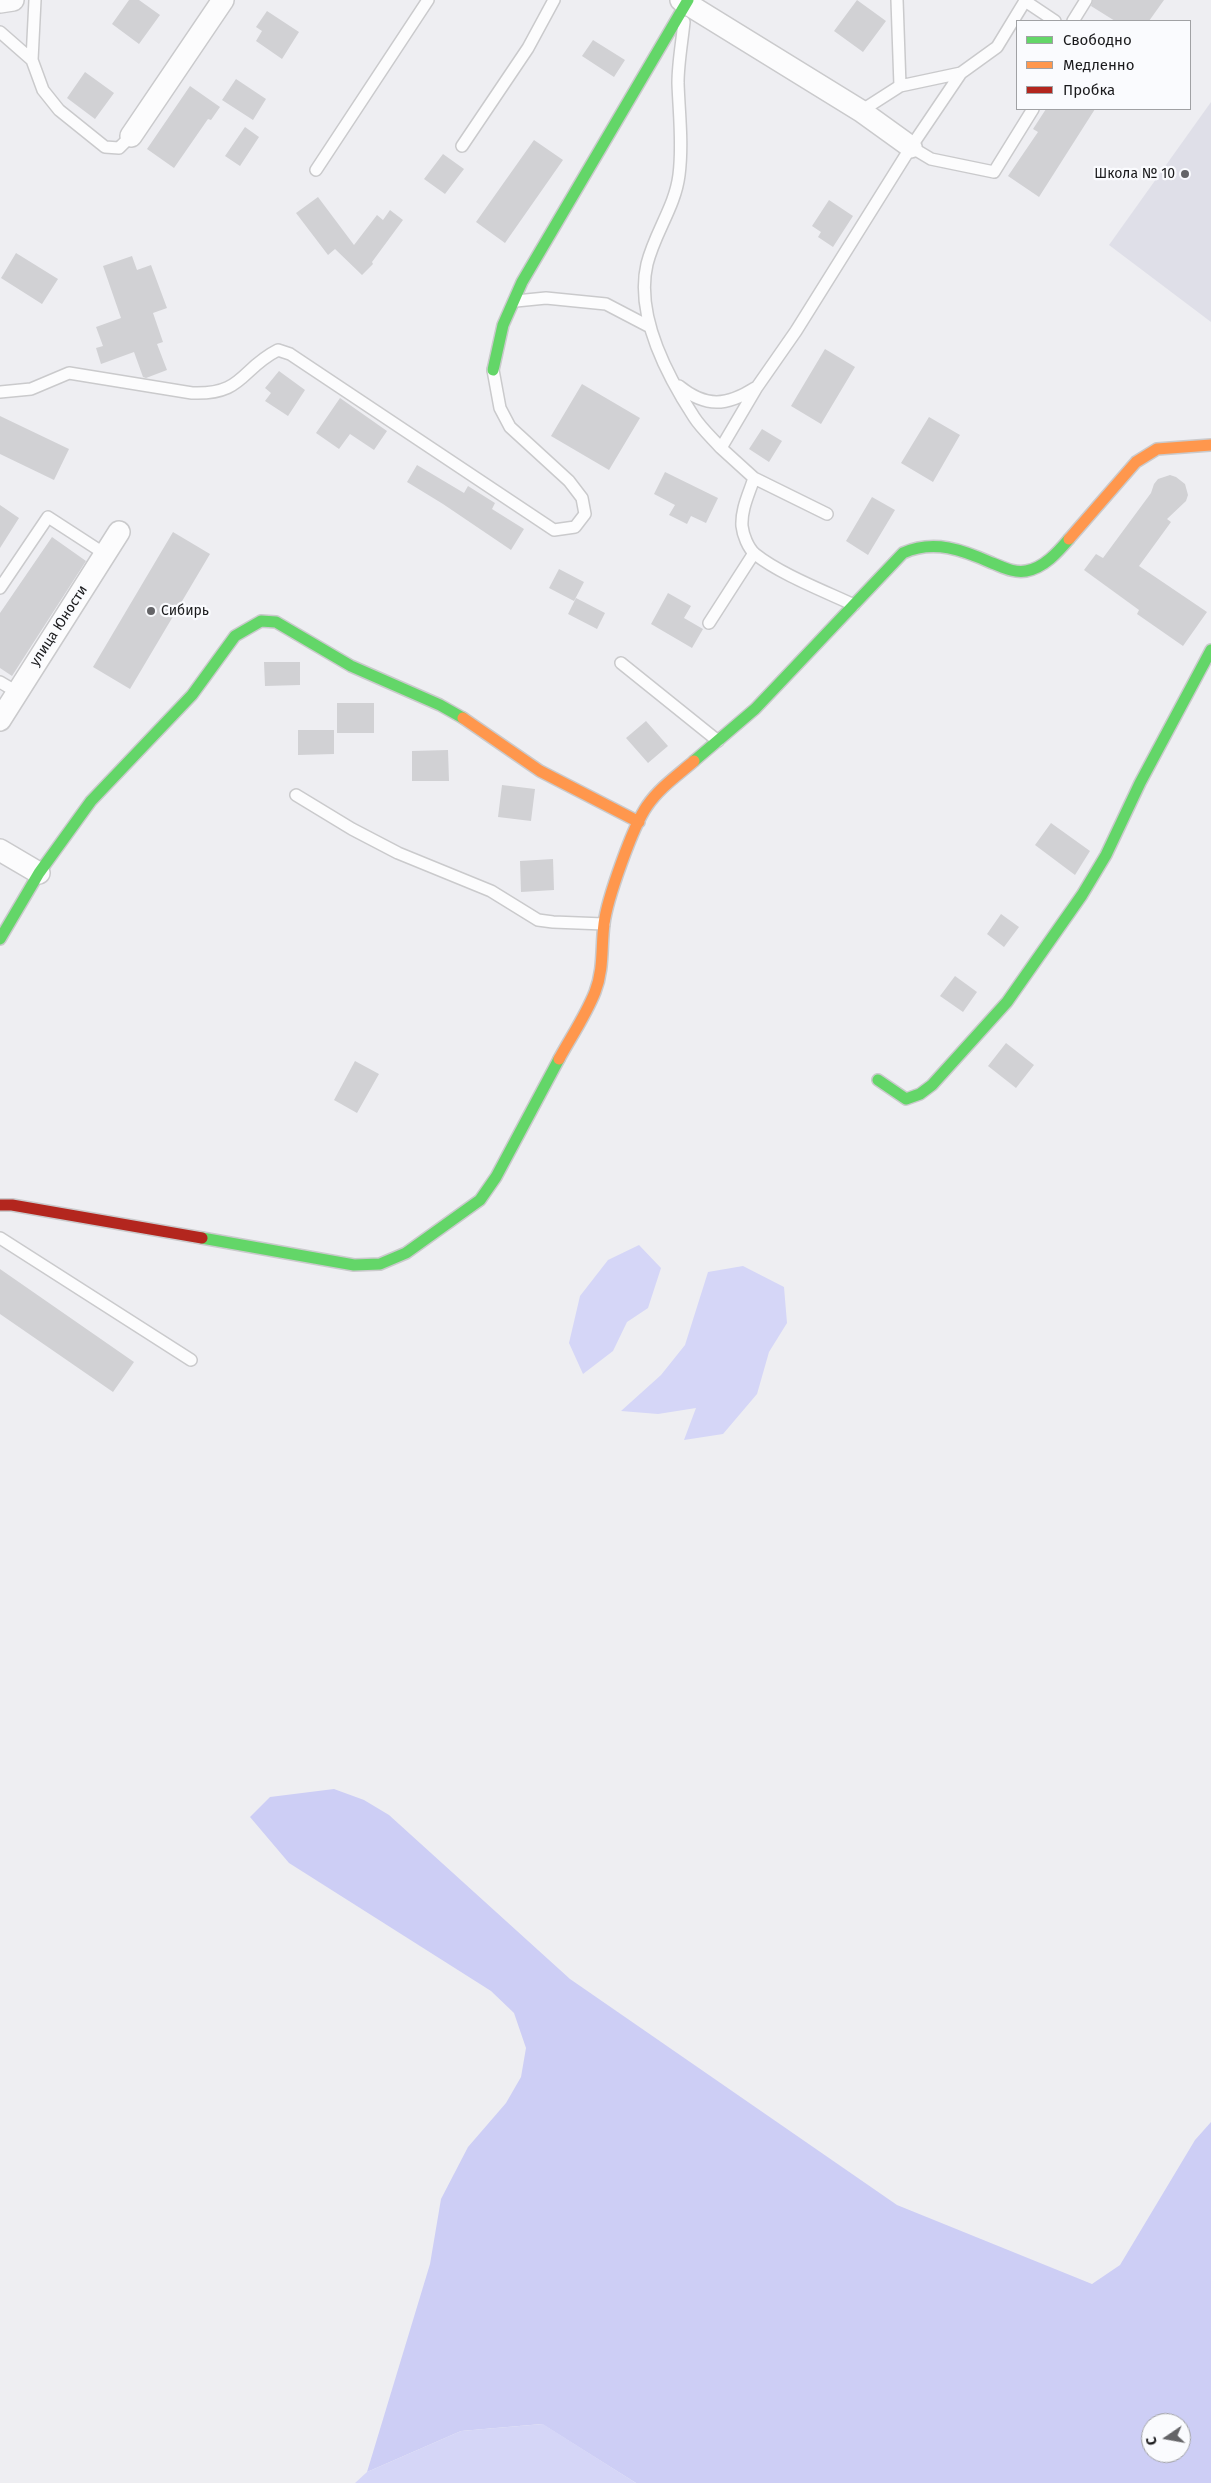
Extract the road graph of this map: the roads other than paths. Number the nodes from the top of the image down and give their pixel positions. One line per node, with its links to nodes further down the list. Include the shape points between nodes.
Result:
1 (13, 0): 10 (street)
2 (35, 0): 14 (lane)
3 (223, 0): 19 (street)
4 (428, 0): 22 (lane)
5 (554, 0): 20 (lane, via 528,48)
6 (897, 0): 16 (lane)
7 (1025, 0): 11 (lane); 15 (lane, via 997,47)
8 (1086, 0): 12 (lane)
9 (685, 1): 18 (street); 23 (street, via 542,245); 24 (lane, via 678,81 679,174 672,205 654,241 647,265 644,290)
10 (0, 2)
11 (1054, 20)
12 (1074, 20)
13 (0, 32): 14 (lane)
14 (32, 60): 19 (lane, via 43,90 59,110 105,146 119,148)
15 (961, 73): 16 (lane); 21 (lane)
16 (900, 86): 18 (lane)
17 (1032, 110): 21 (lane, via 994,172 931,159)
18 (861, 111): 21 (street)
19 (131, 136)
20 (462, 146)
21 (911, 147): 27 (lane)
22 (316, 170)
23 (513, 301): 24 (lane, via 546,298 606,304); 25 (street, via 496,343)
24 (650, 327): 26 (lane)
25 (493, 370): 28 (lane, via 500,408 510,426 569,481 582,498 585,514 575,527 554,530 290,354 278,350 236,384 209,394 192,394 69,373 31,389)
26 (674, 382): 27 (lane, via 691,395 721,402 736,400); 30 (lane, via 694,418)
27 (757, 387): 30 (lane)
28 (0, 392)
29 (1211, 445): 37 (street, via 1157,449 1136,462 1056,553 1041,565 1024,572 1010,571 965,552 926,544 903,553)
30 (721, 448): 31 (lane)
31 (754, 478): 32 (lane); 34 (lane, via 743,510 742,528)
32 (827, 514)
33 (119, 532): 35 (street, улица Юности)
34 (754, 553): 37 (lane); 38 (lane)
35 (105, 554): 36 (lane, via 48,517); 41 (street, улица Юности)
36 (0, 588)
37 (854, 605): 43 (street, via 755,709)
38 (709, 623)
39 (1211, 650): 50 (street, via 1082,896 1007,1002 932,1085 920,1094 906,1099)
40 (621, 663): 43 (lane)
41 (8, 687): 42 (street, улица Юности)
42 (0, 720)
43 (718, 741): 45 (street, via 661,790)
44 (296, 795): 48 (lane, via 398,853 491,891 538,920)
45 (639, 822): 47 (street, via 540,771 440,705 351,666 276,622 261,621 236,636 192,696 103,787); 48 (street, via 608,902)
46 (0, 850): 47 (street)
47 (39, 873): 49 (street)
48 (604, 924): 51 (street, via 602,966 595,992 496,1177 480,1200 406,1253 380,1264 354,1264)
49 (0, 939)
50 (878, 1080)
51 (0, 1205)
52 (0, 1238): 53 (lane)
53 (191, 1360)

